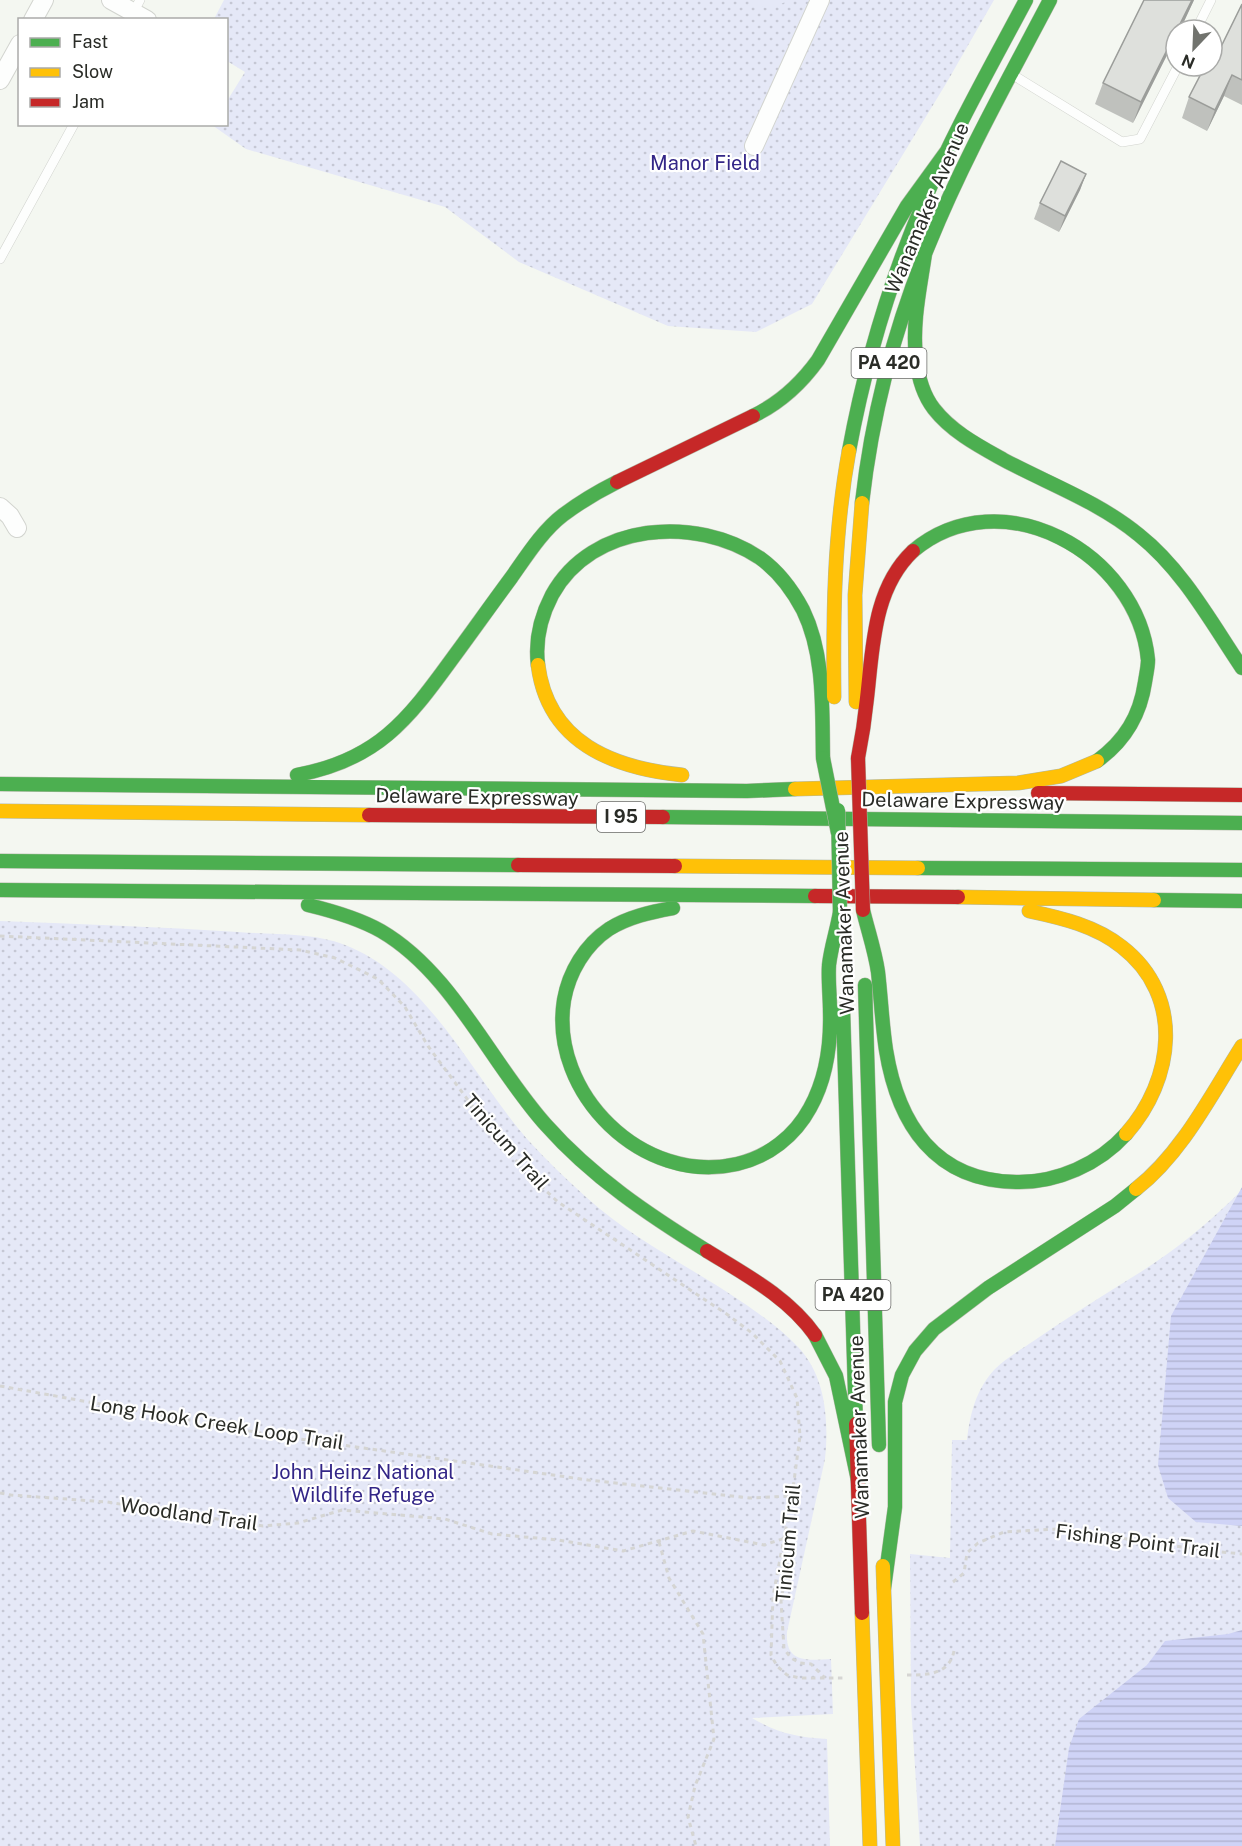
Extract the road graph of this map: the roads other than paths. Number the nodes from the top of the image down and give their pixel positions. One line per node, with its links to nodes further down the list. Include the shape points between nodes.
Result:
1 (44, 0): 8 (street)
2 (111, 0): 7 (street)
3 (820, 0): 16 (street)
4 (1026, 0): 15 (main road, Wanamaker Avenue / PA 420)
5 (1050, 0): 11 (main road, Wanamaker Avenue / PA 420)
6 (1211, 0): 9 (lane)
7 (137, 13)
8 (34, 18)
9 (1202, 18)
10 (18, 48): 13 (street)
11 (1011, 74): 12 (lane, via 1122,142 1140,139); 17 (main road, Wanamaker Avenue / PA 420)
12 (1172, 78)
13 (0, 80)
14 (73, 126): 18 (lane)
15 (952, 144): 22 (main road, Wanamaker Avenue / PA 420, via 893,280 867,365 848,452 834,581); 25 (main road, via 907,206 827,348 802,382 772,407 611,485 562,516 531,550 421,702 392,734 355,758 321,770)
16 (754, 146)
17 (925, 254): 21 (main road, via 915,349 921,385 934,408 974,444 1099,509 1143,539 1180,579); 23 (main road, Wanamaker Avenue / PA 420, via 887,369 861,514 854,601)
18 (0, 259)
19 (0, 507): 20 (street)
20 (17, 528)
21 (1242, 668)
22 (829, 758): 26 (main road, via 819,669 809,624 791,589 761,560 713,536 662,530 610,542 589,553 565,575 542,616 536,659 547,701 572,736 607,758 642,768); 39 (main road, Wanamaker Avenue / PA 420, bridge, via 838,833)
23 (858, 758): 27 (main road, via 880,608 892,577 912,551 947,530 993,521 1041,528 1085,549 1122,588 1136,613 1146,646 1146,688 1136,718 1124,737 1089,766 1047,780); 38 (main road, Wanamaker Avenue / PA 420, bridge)
24 (0, 784): 25 (main road)
25 (200, 786): 26 (main road)
26 (794, 788): 27 (main road)
27 (925, 788): 28 (main road, via 1006,793)
28 (1242, 795)
29 (0, 811): 30 (main road, Delaware Expressway / I 95)
30 (1242, 824)
31 (0, 861): 32 (main road)
32 (1242, 870)
33 (0, 890): 34 (main road)
34 (181, 891): 35 (main road); 42 (main road, via 226,901 327,909 375,927 407,949 437,979 542,1122 582,1162 630,1201 772,1292 804,1321 836,1376)
35 (787, 897): 36 (main road); 39 (main road, via 678,907 633,917 600,936 578,963 562,1007 561,1033 567,1058 579,1087 597,1113 634,1145 684,1164 720,1167 753,1160 788,1137 810,1108 826,1060 829,965)
36 (935, 898): 37 (main road); 38 (main road, via 1028,911 1083,927 1121,946 1149,977 1161,1003 1166,1030 1158,1081 1147,1107 1134,1124 1113,1147 1093,1161 1062,1176 1011,1183 963,1173 928,1147 910,1124 898,1097 885,1037 878,969)
37 (1242, 901)
38 (863, 910): 41 (main road, Wanamaker Avenue / PA 420)
39 (840, 912): 42 (main road, Wanamaker Avenue / PA 420)
40 (1242, 1046): 44 (main road, via 1183,1139 1152,1176 1115,1206 988,1288 934,1329 915,1351 902,1375 894,1414 895,1507)
41 (880, 1458)
42 (859, 1485): 45 (main road, Wanamaker Avenue / PA 420)
43 (881, 1505): 44 (main road, Wanamaker Avenue)
44 (884, 1588): 46 (main road, Wanamaker Avenue)
45 (870, 1846)
46 (893, 1846)

